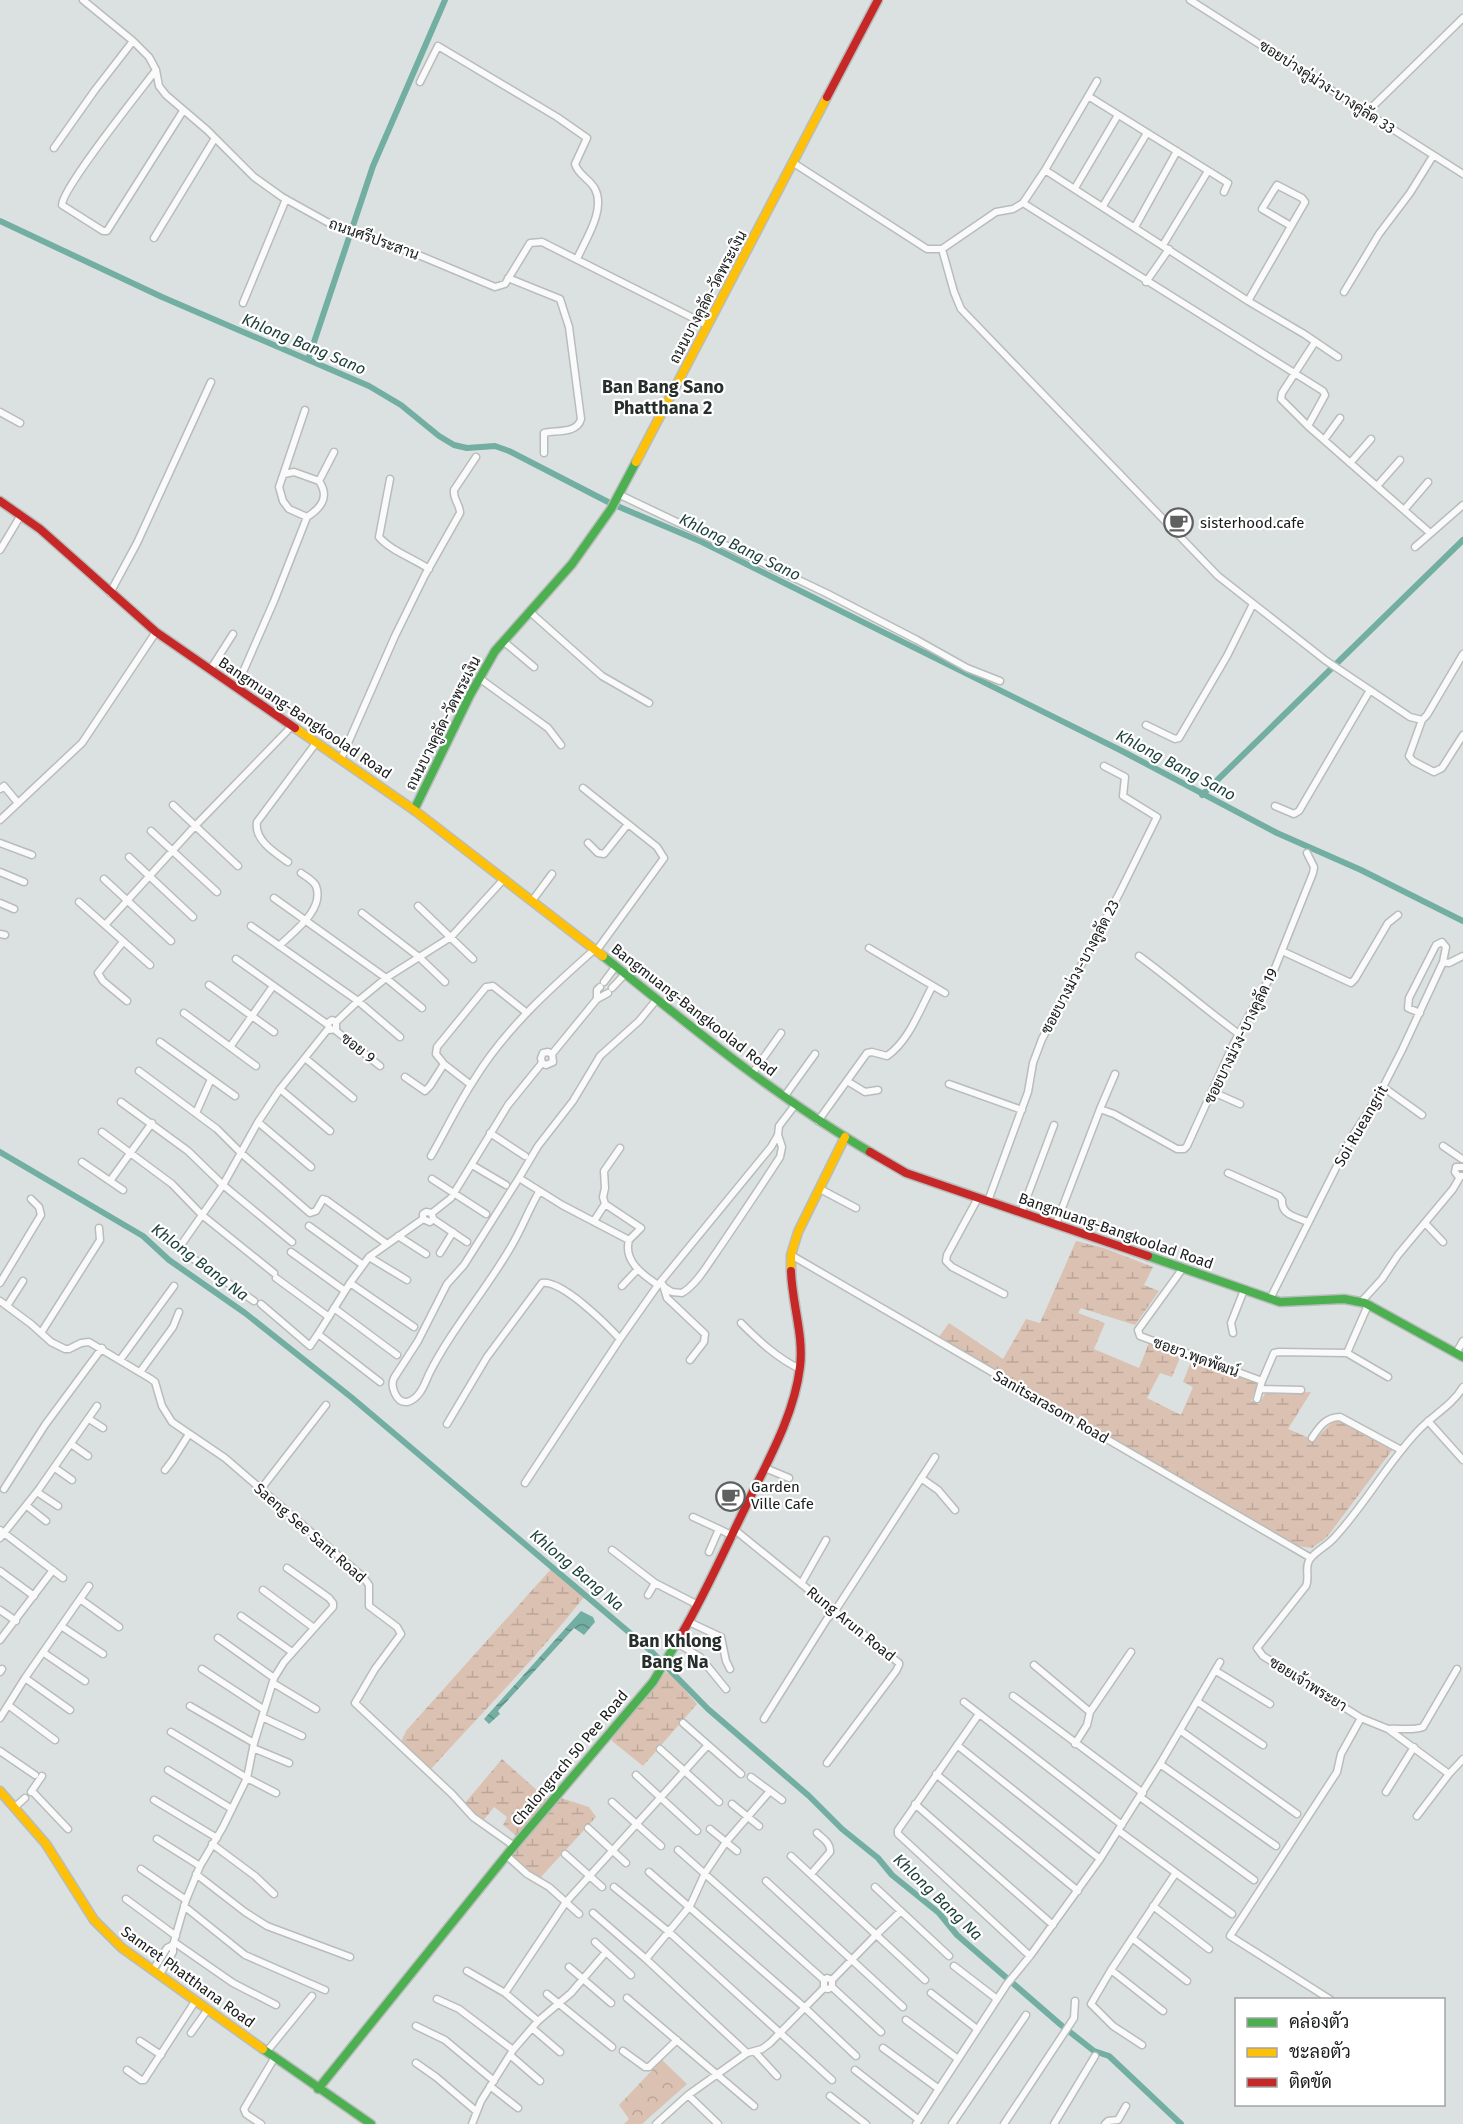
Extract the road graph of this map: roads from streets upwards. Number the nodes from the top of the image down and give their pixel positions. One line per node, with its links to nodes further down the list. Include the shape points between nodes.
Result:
1 (83, 0): 5 (street, ถนนศรีประสาน)
2 (878, 0): 18 (street, ถนนบางคูลัด-วัดพระเงิน)
3 (1190, 0): 11 (street, ซอยบ่างคู่ม่วง-บางคู่ลัด 33)
4 (1463, 18): 11 (street)
5 (133, 41): 6 (street, ถนนศรีประสาน); 15 (street)
6 (156, 70): 10 (street, ถนนศรีประสาน, via 159,86); 10 (street, via 76,178 62,205 107,231)
7 (1097, 81): 9 (street)
8 (420, 82): 32 (street, via 438,46 587,138 575,164 595,187 598,202)
9 (1088, 96): 12 (street); 19 (street)
10 (183, 111): 14 (street, ถนนศรีประสาน)
11 (1366, 113): 17 (street, ซอยบ่างคู่ม่วง-บางคู่ลัด 33)
12 (1118, 115): 13 (street); 22 (street)
13 (1147, 133): 16 (street); 26 (street)
14 (215, 138): 24 (street, ถนนศรีประสาน, via 254,177); 29 (street)
15 (54, 148)
16 (1177, 151): 20 (street); 28 (street)
17 (1433, 156): 21 (street, ซอยบ่างคู่ม่วง-บางคู่ลัด 33); 35 (street)
18 (792, 162): 31 (street, via 927,249); 38 (street, ถนนบางคูลัด-วัดพระเงิน)
19 (1046, 170): 22 (street); 25 (street)
20 (1208, 171): 23 (street, via 1229,184); 30 (street)
21 (1463, 174)
22 (1075, 188): 26 (street)
23 (1224, 192)
24 (286, 199): 33 (street, ถนนศรีประสาน, via 327,222 495,286 505,284); 37 (street)
25 (1023, 203): 31 (street, via 996,212); 34 (street)
26 (1103, 206): 28 (street)
27 (1291, 226): 27 (street, via 1262,209 1277,184 1305,200); 36 (street)
28 (1135, 227): 30 (street)
29 (154, 238)
30 (1166, 247): 34 (street); 36 (street)
31 (942, 249): 71 (street, via 961,309 1207,564)
32 (577, 259): 33 (street, via 542,242 530,243); 38 (street)
33 (508, 278): 51 (street, via 560,299 569,327 579,424 574,429 544,433)
34 (1146, 282): 41 (street)
35 (1344, 292)
36 (1248, 301): 39 (street)
37 (243, 303)
38 (707, 325): 60 (street, ถนนบางคูลัด-วัดพระเงิน)
39 (1315, 342): 40 (street); 41 (street)
40 (1338, 357)
41 (1294, 374): 47 (street, via 1281,399); 47 (street, via 1324,393)
42 (211, 382): 70 (street)
43 (305, 410): 55 (street)
44 (0, 412): 46 (street)
45 (1340, 418): 49 (street)
46 (20, 423)
47 (1308, 426): 49 (street)
48 (1371, 439): 54 (street)
49 (1324, 440): 54 (street)
50 (334, 452): 57 (street)
51 (544, 453)
52 (476, 457): 69 (street, via 453,490 460,513)
53 (1400, 460): 59 (street)
54 (1350, 463): 59 (street)
55 (284, 474): 57 (street, via 294,472); 65 (street, via 279,487 283,501)
56 (390, 479): 69 (street, via 379,537)
57 (319, 481): 65 (street, via 324,501)
58 (1428, 482): 63 (street)
59 (1377, 486): 63 (street)
60 (618, 495): 72 (street, ถนนบางคูลัด-วัดพระเงิน, via 572,564); 80 (street)
61 (0, 501): 64 (street, Bangmuang-Bangkoolad Road)
62 (1463, 505): 66 (street)
63 (1404, 510): 66 (street)
64 (21, 515): 68 (street); 70 (street, Bangmuang-Bangkoolad Road)
65 (307, 517): 81 (street)
66 (1429, 532): 67 (street)
67 (1415, 547)
68 (0, 550)
69 (429, 569): 90 (street, via 380,667)
70 (110, 593): 73 (street, Bangmuang-Bangkoolad Road)
71 (1253, 604): 82 (street, via 1324,660); 85 (street, via 1179,738)
72 (530, 612): 75 (street, ถนนบางคูลัด-วัดพระเงิน); 83 (street, via 602,676)
73 (156, 632): 78 (street, Bangmuang-Bangkoolad Road); 94 (street, via 82,743)
74 (233, 634): 78 (street)
75 (503, 641): 77 (street); 79 (street, ถนนบางคูลัด-วัดพระเงิน)
76 (1463, 654): 84 (street)
77 (534, 667)
78 (210, 670): 81 (street, Bangmuang-Bangkoolad Road)
79 (479, 678): 89 (street, via 548,728); 97 (street, ถนนบางคูลัด-วัดพระเงิน)
80 (1000, 681)
81 (236, 688): 86 (street, Bangmuang-Bangkoolad Road)
82 (1370, 690): 84 (street, via 1410,717); 96 (street, via 1299,811 1294,814)
83 (649, 702)
84 (1422, 720): 87 (street, via 1409,756 1434,772 1442,768)
85 (1146, 725)
86 (292, 726): 88 (street, Bangmuang-Bangkoolad Road); 100 (street)
87 (1463, 735)
88 (316, 743): 90 (street, Bangmuang-Bangkoolad Road); 108 (street, via 257,822 261,839)
89 (561, 745)
90 (341, 759): 97 (street, Bangmuang-Bangkoolad Road)
91 (1104, 766): 193 (street, ซอยบางม่วง-บางคูลัด 23, via 1125,777 1123,796 1157,817 1042,1039)
92 (1, 785): 94 (street)
93 (583, 788): 99 (street)
94 (18, 803): 98 (street)
95 (172, 805): 100 (street)
96 (1275, 806)
97 (414, 810): 115 (street, Bangmuang-Bangkoolad Road)
98 (0, 820)
99 (628, 824): 103 (street, via 604,854); 136 (street, via 657,847 664,858)
100 (195, 826): 104 (street); 109 (street)
101 (151, 831): 104 (street)
102 (0, 843): 106 (street)
103 (588, 843)
104 (172, 851): 113 (street); 117 (street)
105 (1307, 853): 137 (street, ซอยบางม่วง-บางคูลัด 19, via 1313,873)
106 (32, 855)
107 (129, 857): 113 (street)
108 (288, 862)
109 (238, 866)
110 (0, 872): 116 (street)
111 (301, 873): 128 (street, via 312,881 317,893)
112 (552, 874): 120 (street)
113 (150, 876): 119 (street); 127 (street)
114 (104, 879): 119 (street)
115 (504, 880): 120 (street, Bangmuang-Bangkoolad Road); 131 (street)
116 (24, 882)
117 (217, 892)
118 (274, 898): 128 (street)
119 (127, 900): 129 (street); 132 (street)
120 (532, 901): 136 (street, Bangmuang-Bangkoolad Road)
121 (79, 902): 129 (street)
122 (0, 903): 124 (street)
123 (418, 906): 131 (street)
124 (14, 909)
125 (362, 914): 140 (street)
126 (1398, 915): 137 (street, via 1388,923 1351,983)
127 (194, 917)
128 (305, 920): 134 (street); 147 (street)
129 (105, 925): 133 (street)
130 (251, 926): 134 (street)
131 (451, 936): 140 (street); 142 (street)
132 (171, 941)
133 (123, 942): 144 (street); 155 (street, via 98,973)
134 (279, 946): 156 (street)
135 (869, 948): 151 (street)
136 (596, 950): 145 (street, Bangmuang-Bangkoolad Road); 160 (street)
137 (1282, 951): 165 (street, ซอยบางม่วง-บางคูลัด 19)
138 (1139, 956): 165 (street)
139 (1463, 956): 143 (street)
140 (419, 957): 147 (street); 148 (street)
141 (236, 959): 150 (street, ซอย 9)
142 (473, 959)
143 (1443, 962): 159 (street, Soi Rueangrit); 159 (street, Soi Rueangrit, via 1446,950 1442,942 1436,945 1409,998 1408,1008)
144 (150, 965)
145 (616, 966): 146 (street, Bangmuang-Bangkoolad Road); 153 (street, via 597,990)
146 (625, 974): 153 (street); 154 (street, Bangmuang-Bangkoolad Road)
147 (386, 978): 156 (street); 157 (street)
148 (445, 982)
149 (209, 985): 161 (street)
150 (273, 986): 161 (street); 162 (street, ซอย 9)
151 (932, 987): 152 (street); 179 (street, via 896,1049 887,1056 869,1052)
152 (945, 993)
153 (597, 999): 202 (street, via 552,1054 550,1065 542,1063)
154 (657, 999): 175 (street, Bangmuang-Bangkoolad Road); 217 (street, via 600,1056)
155 (127, 1001)
156 (358, 1001): 162 (street, via 336,1022 337,1028); 166 (street)
157 (422, 1008)
158 (184, 1013): 168 (street)
159 (1420, 1013): 182 (street, Soi Rueangrit)
160 (527, 1014): 171 (street, via 493,986 486,987 436,1047); 180 (street)
161 (252, 1016): 163 (street); 168 (street)
162 (330, 1028): 170 (street); 173 (street, ซอย 9)
163 (274, 1032)
164 (781, 1033): 175 (street)
165 (1239, 1034): 185 (street, ซอยบางม่วง-บางคูลัด 19)
166 (400, 1037)
167 (160, 1042): 178 (street)
168 (230, 1047): 172 (street)
169 (815, 1054): 187 (street)
170 (305, 1058): 183 (street); 188 (street)
171 (444, 1064): 177 (street, via 425,1091); 180 (street)
172 (256, 1066)
173 (380, 1066)
174 (139, 1071): 194 (street)
175 (752, 1074): 187 (street, Bangmuang-Bangkoolad Road)
176 (1115, 1074): 192 (street)
177 (405, 1077)
178 (211, 1079): 186 (street); 194 (street)
179 (847, 1081): 184 (street, via 865,1092); 196 (street)
180 (471, 1084): 209 (street)
181 (949, 1084): 193 (street)
182 (1383, 1088): 195 (street); 236 (street, Soi Rueangrit, via 1354,1133)
183 (280, 1089): 197 (street); 200 (street)
184 (878, 1090)
185 (1213, 1092): 190 (street); 192 (street, ซอยบางม่วง-บางคูลัด 19, via 1193,1137 1180,1149)
186 (235, 1096)
187 (784, 1097): 191 (street, Bangmuang-Bangkoolad Road)
188 (353, 1098)
189 (121, 1102): 198 (street)
190 (1240, 1104)
191 (795, 1105): 196 (street, Bangmuang-Bangkoolad Road); 203 (street, via 779,1126)
192 (1100, 1109): 238 (street)
193 (1022, 1110): 228 (street, ซอยบางม่วง-บางคูลัด 23)
194 (196, 1113): 208 (street)
195 (1422, 1115)
196 (818, 1121): 204 (street, Bangmuang-Bangkoolad Road)
197 (258, 1122): 208 (street); 214 (street)
198 (152, 1123): 207 (street); 220 (street)
199 (1054, 1125): 231 (street)
200 (330, 1131)
201 (102, 1132): 207 (street)
202 (490, 1133): 210 (street); 213 (street)
203 (778, 1135): 260 (street); 260 (street, via 780,1157 707,1265 682,1293)
204 (845, 1137): 222 (street, Chalongrach 50 Pee Road); 226 (street, Bangmuang-Bangkoolad Road, via 906,1173)
205 (1443, 1146): 212 (street)
206 (620, 1148): 229 (street, via 603,1171)
207 (131, 1153): 219 (street); 233 (street, via 172,1184)
208 (240, 1153): 220 (street); 247 (street, via 310,1213 324,1200)
209 (431, 1156)
210 (525, 1156)
211 (82, 1162): 219 (street)
212 (1462, 1163): 216 (street, via 1455,1172)
213 (472, 1165): 221 (street); 225 (street)
214 (311, 1167)
215 (1228, 1173): 236 (street, via 1278,1196 1286,1213)
216 (1462, 1176): 237 (street)
217 (519, 1178): 224 (street); 224 (street, via 464,1265 447,1284 391,1383 402,1401 412,1400 422,1389 435,1362 512,1246)
218 (432, 1179): 225 (street)
219 (110, 1181): 223 (street)
220 (222, 1185): 233 (street); 244 (street)
221 (506, 1185)
222 (820, 1189): 230 (street); 251 (street, Chalongrach 50 Pee Road, via 798,1232)
223 (123, 1190)
224 (539, 1192): 235 (street)
225 (454, 1193): 232 (street); 234 (street)
226 (978, 1198): 228 (street, Bangmuang-Bangkoolad Road); 265 (street, via 946,1261)
227 (31, 1199): 258 (street, via 41,1215)
228 (988, 1201): 231 (street, Bangmuang-Bangkoolad Road)
229 (605, 1204): 235 (street); 243 (street, via 641,1228)
230 (856, 1208)
231 (1021, 1213): 238 (street, Bangmuang-Bangkoolad Road)
232 (486, 1214)
233 (202, 1215): 272 (street); 276 (street, via 181,1248 310,1346)
234 (432, 1216): 241 (street); 242 (street, via 426,1212 423,1219)
235 (594, 1221): 243 (street)
236 (1308, 1222): 266 (street, Soi Rueangrit)
237 (1425, 1223): 246 (street); 268 (street)
238 (1056, 1224): 254 (street, Bangmuang-Bangkoolad Road)
239 (309, 1226): 253 (street)
240 (99, 1228): 275 (street, via 100,1240)
241 (453, 1232): 245 (street); 249 (street)
242 (399, 1236): 247 (street); 250 (street)
243 (629, 1240): 255 (street, via 629,1253)
244 (292, 1242)
245 (468, 1242)
246 (1443, 1242)
247 (387, 1244): 252 (street)
248 (291, 1252): 264 (street)
249 (440, 1253)
250 (426, 1254)
251 (791, 1256): 286 (street, Chalongrach 50 Pee Road); 329 (street, Sanitsarasom Road)
252 (369, 1257): 253 (street); 256 (street)
253 (363, 1264): 259 (street)
254 (1183, 1268): 263 (street, Bangmuang-Bangkoolad Road); 289 (street, ซอยว.พุดพัฒน์, via 1138,1333)
255 (638, 1269): 260 (street); 262 (street)
256 (407, 1280)
257 (23, 1281): 269 (street)
258 (0, 1283)
259 (350, 1283): 264 (street); 274 (street)
260 (661, 1285): 278 (street); 285 (street, via 667,1298 705,1334 704,1342)
261 (174, 1286): 284 (street)
262 (622, 1286)
263 (1244, 1290): 266 (street, Bangmuang-Bangkoolad Road); 277 (street, via 1231,1323)
264 (345, 1291): 270 (street)
265 (1004, 1294)
266 (1270, 1299): 268 (street, Bangmuang-Bangkoolad Road, via 1344,1299)
267 (0, 1301): 269 (street)
268 (1364, 1303): 281 (street); 282 (street, Bangmuang-Bangkoolad Road)
269 (7, 1306): 275 (street)
270 (334, 1308): 272 (street); 283 (street)
271 (179, 1312): 287 (street, via 173,1327)
272 (329, 1317): 276 (street)
273 (741, 1323): 286 (street, via 777,1356)
274 (414, 1327)
275 (41, 1333): 280 (street, via 65,1349 85,1342)
276 (318, 1334): 290 (street)
277 (1233, 1334)
278 (620, 1339): 299 (street, via 587,1307 550,1283 542,1283 488,1357); 314 (street)
279 (1463, 1341): 282 (street)
280 (102, 1348): 284 (street, Saeng See Sant Road); 316 (street)
281 (1347, 1353): 288 (street); 289 (street, via 1274,1353)
282 (1460, 1355)
283 (398, 1356)
284 (120, 1360): 287 (street, Saeng See Sant Road)
285 (690, 1360)
286 (800, 1369): 309 (street, Chalongrach 50 Pee Road, via 789,1410)
287 (140, 1372): 301 (street, Saeng See Sant Road, via 155,1382 172,1422)
288 (1388, 1377)
289 (1262, 1381): 292 (street)
290 (380, 1382)
291 (1463, 1387): 298 (street)
292 (1260, 1389): 293 (street); 294 (street)
293 (1300, 1390)
294 (1257, 1399)
295 (326, 1405): 315 (street)
296 (97, 1406): 297 (street)
297 (89, 1419): 300 (street); 303 (street)
298 (1428, 1421): 304 (street); 307 (street)
299 (447, 1424)
300 (103, 1428)
301 (189, 1434): 310 (street); 315 (street, Saeng See Sant Road)
302 (1312, 1438): 304 (street, via 1324,1422 1340,1417)
303 (71, 1444): 305 (street); 308 (street)
304 (1401, 1450): 329 (street, via 1334,1539)
305 (88, 1456)
306 (935, 1457): 312 (street)
307 (1463, 1460)
308 (55, 1468): 313 (street); 317 (street)
309 (765, 1468): 311 (street); 324 (street, Chalongrach 50 Pee Road)
310 (165, 1470)
311 (789, 1478)
312 (921, 1478): 320 (street); 343 (street)
313 (72, 1480)
314 (525, 1483)
315 (261, 1488): 436 (street, Saeng See Sant Road, via 363,1577 369,1585 369,1606 400,1630 355,1700 357,1706 472,1817)
316 (4, 1489)
317 (37, 1492): 318 (street); 319 (street)
318 (27, 1506): 322 (street); 325 (street)
319 (58, 1506)
320 (955, 1510)
321 (693, 1517): 323 (street, Rung Arun Road)
322 (46, 1521)
323 (719, 1529): 324 (street, Rung Arun Road); 328 (street)
324 (734, 1533): 335 (street, Rung Arun Road); 341 (street, Chalongrach 50 Pee Road)
325 (1, 1534): 331 (street)
326 (826, 1540): 335 (street)
327 (612, 1550): 334 (street)
328 (709, 1552)
329 (1311, 1558): 379 (street, ซอยเจ้าพระยา, via 1307,1566 1309,1581 1258,1650)
330 (287, 1568): 349 (street, via 333,1603)
331 (53, 1570): 333 (street); 339 (street)
332 (0, 1571): 339 (street)
333 (63, 1578)
334 (655, 1583): 338 (street); 341 (street)
335 (801, 1584): 343 (street, Rung Arun Road)
336 (89, 1586): 340 (street)
337 (263, 1590): 349 (street)
338 (648, 1595)
339 (34, 1596): 345 (street)
340 (80, 1599): 347 (street); 348 (street)
341 (698, 1605): 346 (street, Chalongrach 50 Pee Road)
342 (0, 1610): 345 (street)
343 (836, 1611): 380 (street, via 827,1619); 397 (street, Rung Arun Road, via 896,1658 899,1665)
344 (241, 1616): 353 (street)
345 (16, 1621): 351 (street)
346 (689, 1622): 352 (street, Chalongrach 50 Pee Road); 360 (street, via 721,1637)
347 (61, 1626): 355 (street); 356 (street)
348 (119, 1627)
349 (314, 1628): 353 (street)
350 (218, 1638): 364 (street)
351 (0, 1640)
352 (677, 1643): 366 (street, via 700,1657); 436 (street, Chalongrach 50 Pee Road, via 660,1671)
353 (292, 1652): 364 (street)
354 (1131, 1652): 375 (street)
355 (44, 1653): 363 (street); 365 (street)
356 (103, 1654)
357 (1220, 1662): 362 (street)
358 (1034, 1665): 375 (street)
359 (202, 1669): 376 (street)
360 (730, 1669)
361 (1457, 1669): 382 (street, via 1423,1727)
362 (1216, 1671): 369 (street); 370 (street)
363 (25, 1678): 371 (street); 374 (street)
364 (273, 1680): 373 (street); 376 (street)
365 (85, 1681)
366 (726, 1689)
367 (1013, 1696): 387 (street)
368 (964, 1702): 377 (street)
369 (1198, 1702): 383 (street); 388 (street)
370 (1270, 1704)
371 (8, 1705): 378 (street); 386 (street)
372 (190, 1706): 389 (street)
373 (316, 1708)
374 (70, 1710)
375 (1090, 1712): 387 (street)
376 (262, 1713): 385 (street); 389 (street)
377 (980, 1714): 391 (street); 428 (street)
378 (0, 1718)
379 (1361, 1718): 382 (street); 501 (street, ซอยเจ้าพระยา, via 1341,1754 1337,1772 1230,1936)
380 (764, 1719)
381 (683, 1723): 390 (street)
382 (1388, 1730): 392 (street)
383 (1181, 1731): 398 (street); 422 (street)
384 (171, 1732): 405 (street)
385 (302, 1736)
386 (55, 1740)
387 (1075, 1744): 411 (street)
388 (1263, 1744)
389 (253, 1745): 396 (street); 405 (street)
390 (708, 1745): 400 (street); 401 (street)
391 (957, 1745): 402 (street); 445 (street)
392 (1414, 1747): 403 (street); 408 (street)
393 (660, 1749): 400 (street)
394 (0, 1751): 429 (street, via 39,1775 32,1791)
395 (1463, 1759): 403 (street)
396 (289, 1763)
397 (827, 1763)
398 (1160, 1764): 411 (street); 438 (street)
399 (168, 1770): 421 (street)
400 (685, 1771): 412 (street); 417 (street)
401 (741, 1774)
402 (936, 1774): 419 (street); 460 (street)
403 (1449, 1774): 423 (street)
404 (636, 1775): 412 (street)
405 (247, 1778): 409 (street); 421 (street)
406 (751, 1778): 407 (street)
407 (770, 1791): 415 (street); 424 (street)
408 (1386, 1792)
409 (276, 1793)
410 (1, 1794): 420 (street, Samret Phatthana Road)
411 (1142, 1795): 428 (street); 455 (street)
412 (660, 1797): 425 (street); 431 (street)
413 (25, 1798): 420 (street)
414 (154, 1800): 434 (street)
415 (782, 1800)
416 (612, 1802): 425 (street)
417 (719, 1802)
418 (732, 1804): 424 (street)
419 (915, 1804): 471 (street); 480 (street, via 898,1830 901,1839)
420 (15, 1807): 488 (street, Samret Phatthana Road, via 46,1844 94,1920 122,1948)
421 (232, 1809): 434 (street)
422 (1297, 1814)
423 (1417, 1816)
424 (748, 1817): 426 (street); 435 (street)
425 (636, 1824): 437 (street); 440 (street)
426 (759, 1826)
427 (588, 1828): 440 (street)
428 (1121, 1828): 445 (street); 453 (street)
429 (68, 1829)
430 (710, 1829): 435 (street)
431 (697, 1831)
432 (817, 1833): 452 (street, via 831,1847)
433 (157, 1839): 447 (street)
434 (214, 1841): 447 (street); 461 (street)
435 (726, 1842): 441 (street); 450 (street)
436 (514, 1846): 443 (street, Chalongrach 50 Pee Road)
437 (661, 1846)
438 (1276, 1846)
439 (678, 1850): 450 (street)
440 (613, 1851): 446 (street); 454 (street)
441 (737, 1851)
442 (565, 1854): 454 (street)
443 (506, 1856): 463 (street); 546 (street, Chalongrach 50 Pee Road)
444 (791, 1856): 452 (street)
445 (1100, 1859): 460 (street)
446 (626, 1863)
447 (200, 1866): 451 (street)
448 (141, 1869): 464 (street)
449 (649, 1872): 465 (street)
450 (705, 1873): 465 (street); 493 (street)
451 (196, 1874): 464 (street); 481 (street, via 267,1926)
452 (811, 1874): 473 (street)
453 (1175, 1874): 466 (street); 470 (street)
454 (590, 1876): 457 (street); 463 (street)
455 (1254, 1880)
456 (766, 1881): 483 (street)
457 (602, 1887)
458 (614, 1887): 472 (street)
459 (875, 1887): 467 (street)
460 (1078, 1891): 471 (street)
461 (274, 1894)
462 (126, 1899): 475 (street)
463 (566, 1902): 469 (street); 496 (street)
464 (185, 1903): 475 (street); 495 (street, via 245,1955)
465 (690, 1906): 472 (street); 509 (street)
466 (1153, 1906): 474 (street); 477 (street)
467 (901, 1911): 473 (street); 479 (street)
468 (594, 1913): 482 (street)
469 (579, 1914)
470 (1232, 1914)
471 (1053, 1925): 480 (street)
472 (669, 1932): 482 (street); 521 (street)
473 (876, 1935): 483 (street); 491 (street)
474 (1132, 1938): 486 (street); 492 (street)
475 (174, 1941): 488 (street, via 173,1952); 507 (street, via 233,1983)
476 (595, 1942): 478 (street)
477 (1209, 1949)
478 (606, 1952): 489 (street); 490 (street)
479 (949, 1956)
480 (1030, 1956): 503 (street)
481 (350, 1957)
482 (646, 1959): 532 (street)
483 (852, 1959): 494 (street); 510 (street)
484 (954, 1966): 503 (street)
485 (569, 1967): 490 (street)
486 (1111, 1970): 512 (street); 524 (street, via 1092,2006)
487 (467, 1971): 496 (street)
488 (156, 1972): 504 (street, Samret Phatthana Road)
489 (631, 1975)
490 (582, 1979): 506 (street); 508 (street)
491 (925, 1980)
492 (1187, 1981)
493 (824, 1984): 494 (street, via 828,1989); 509 (street)
494 (832, 1984): 519 (street)
495 (326, 1990)
496 (505, 1993): 515 (street)
497 (931, 1993): 518 (street)
498 (547, 1994): 508 (street)
499 (312, 1996): 527 (street)
500 (627, 1998): 522 (street)
501 (1329, 1998)
502 (436, 1999): 529 (street, via 486,2027)
503 (997, 1999): 518 (street)
504 (196, 2000): 511 (street, Samret Phatthana Road); 533 (street)
505 (1075, 2001): 562 (street, via 1074,2018)
506 (611, 2003)
507 (276, 2005)
508 (559, 2005): 515 (street); 525 (street)
509 (804, 2007): 521 (street); 534 (street)
510 (903, 2007)
511 (208, 2009): 520 (street); 527 (street, Samret Phatthana Road)
512 (1163, 2011)
513 (1026, 2015): 561 (street)
514 (906, 2020): 537 (street)
515 (538, 2021): 517 (street)
516 (416, 2026): 545 (street, via 445,2040)
517 (532, 2028): 529 (street); 530 (street)
518 (977, 2029): 537 (street)
519 (880, 2032)
520 (191, 2033)
521 (780, 2034): 531 (street); 543 (street)
522 (677, 2040): 528 (street, via 650,2067); 541 (street)
523 (140, 2041): 533 (street)
524 (1142, 2045)
525 (612, 2047)
526 (884, 2048): 547 (street)
527 (268, 2050): 536 (street, Samret Phatthana Road)
528 (623, 2051)
529 (512, 2052): 544 (street); 545 (street)
530 (560, 2052)
531 (755, 2052): 532 (street); 542 (street)
532 (747, 2053): 541 (street)
533 (160, 2055): 539 (street, via 144,2080)
534 (856, 2056)
535 (1095, 2056): 563 (street)
536 (275, 2057): 546 (street, Samret Phatthana Road); 556 (street, via 244,2109 246,2115)
537 (958, 2059): 547 (street)
538 (416, 2062): 553 (street)
539 (127, 2070)
540 (855, 2070): 555 (street)
541 (718, 2074): 548 (street); 550 (street)
542 (777, 2076)
543 (832, 2080)
544 (540, 2081)
545 (492, 2084): 552 (street); 553 (street)
546 (318, 2089): 557 (street, Samret Phatthana Road)
547 (939, 2089): 555 (street)
548 (688, 2095): 554 (street); 559 (street)
549 (830, 2096): 560 (street)
550 (754, 2106)
551 (1126, 2106): 564 (street, via 1118,2120)
552 (518, 2108)
553 (476, 2111): 558 (street)
554 (661, 2122)
555 (918, 2122)
556 (261, 2124)
557 (371, 2124)
558 (472, 2124)
559 (718, 2124)
560 (866, 2124)
561 (952, 2124)
562 (1004, 2124)
563 (1054, 2124)
564 (1105, 2124)

